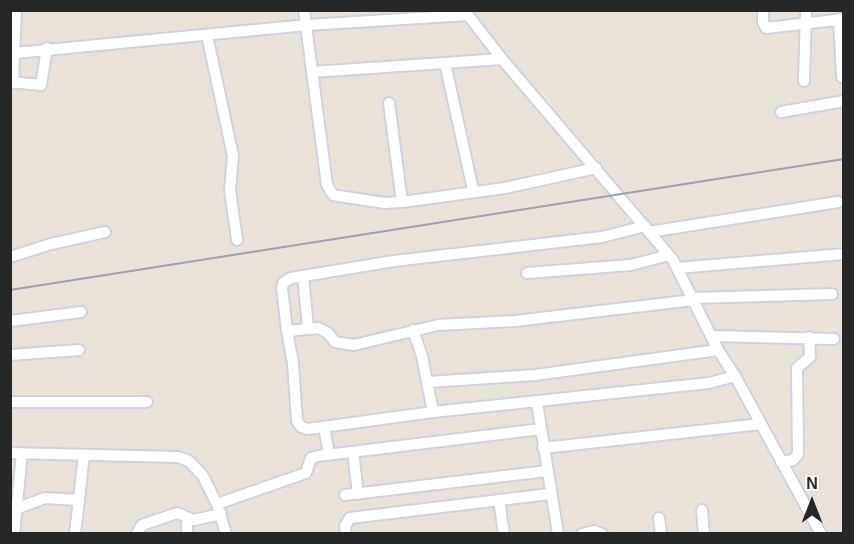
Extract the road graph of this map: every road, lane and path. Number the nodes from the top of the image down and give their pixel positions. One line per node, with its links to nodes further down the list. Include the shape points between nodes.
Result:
1 (16, 10): 11 (street)
2 (304, 10): 8 (street)
3 (763, 10): 7 (street, via 766,28)
4 (806, 10): 7 (street)
5 (466, 13): 8 (street); 12 (street)
6 (841, 19): 7 (street); 13 (street)
7 (805, 24): 17 (street)
8 (307, 26): 9 (street); 15 (street)
9 (207, 36): 10 (street); 28 (street, via 233,156 230,190)
10 (47, 48): 11 (street); 18 (street, via 41,85)
11 (15, 52): 18 (street)
12 (502, 59): 14 (street); 22 (street)
13 (842, 62): 16 (street)
14 (445, 63): 15 (street); 23 (street)
15 (312, 72): 24 (street, via 329,190 341,198)
16 (842, 77)
17 (804, 81)
18 (12, 82)
19 (843, 101): 21 (street)
20 (390, 103): 24 (street)
21 (781, 112)
22 (596, 168): 23 (street, via 505,188); 26 (street)
23 (473, 190): 24 (street)
24 (402, 202)
25 (838, 202): 26 (street)
26 (647, 229): 30 (street); 34 (street)
27 (105, 232): 31 (street)
28 (237, 240)
29 (843, 254): 32 (street)
30 (669, 255): 32 (street); 33 (street, via 631,265)
31 (10, 257)
32 (677, 268): 36 (street)
33 (527, 273)
34 (303, 276): 39 (street); 41 (street, via 283,283)
35 (832, 294): 36 (street)
36 (694, 299): 40 (street); 42 (street)
37 (81, 312): 38 (street)
38 (10, 321)
39 (308, 328): 40 (street, via 324,330 335,342 354,345); 41 (street)
40 (412, 330): 49 (street)
41 (287, 331): 55 (street, via 297,421 308,429)
42 (711, 336): 43 (street); 46 (street)
43 (809, 337): 44 (street); 62 (street, via 810,357 796,368 798,454 793,460)
44 (834, 339)
45 (79, 350): 47 (street)
46 (718, 350): 48 (street); 49 (street, via 535,375)
47 (10, 355)
48 (735, 376): 52 (street, via 709,383); 54 (street)
49 (428, 382): 53 (street)
50 (10, 402): 51 (street)
51 (147, 402)
52 (537, 403): 53 (street); 56 (street)
53 (433, 412): 55 (street)
54 (761, 424): 57 (street); 62 (street)
55 (324, 427): 60 (street)
56 (541, 429): 57 (street); 58 (street)
57 (543, 448): 63 (street)
58 (353, 452): 60 (street); 64 (street)
59 (16, 453): 61 (street); 70 (street)
60 (329, 454): 69 (street, via 311,458 306,473 297,478)
61 (84, 455): 67 (street); 69 (street, via 178,457 189,461 203,476)
62 (781, 462): 86 (street)
63 (547, 471): 64 (street); 65 (street)
64 (358, 494): 66 (street)
65 (550, 494): 68 (street); 81 (street)
66 (345, 495)
67 (79, 500): 70 (street, via 45,498); 75 (street)
68 (499, 500): 79 (street, via 350,518); 80 (street)
69 (219, 509): 73 (street); 78 (street)
70 (14, 510): 74 (street)
71 (702, 510): 85 (street)
72 (659, 518): 84 (street)
73 (191, 519): 76 (street, via 177,513 142,525); 77 (street)
74 (14, 534)
75 (75, 534)
76 (137, 534)
77 (187, 534)
78 (226, 534)
79 (346, 534)
80 (504, 534)
81 (558, 534)
82 (582, 534): 83 (street)
83 (602, 534)
84 (661, 534)
85 (704, 534)
86 (821, 534)

